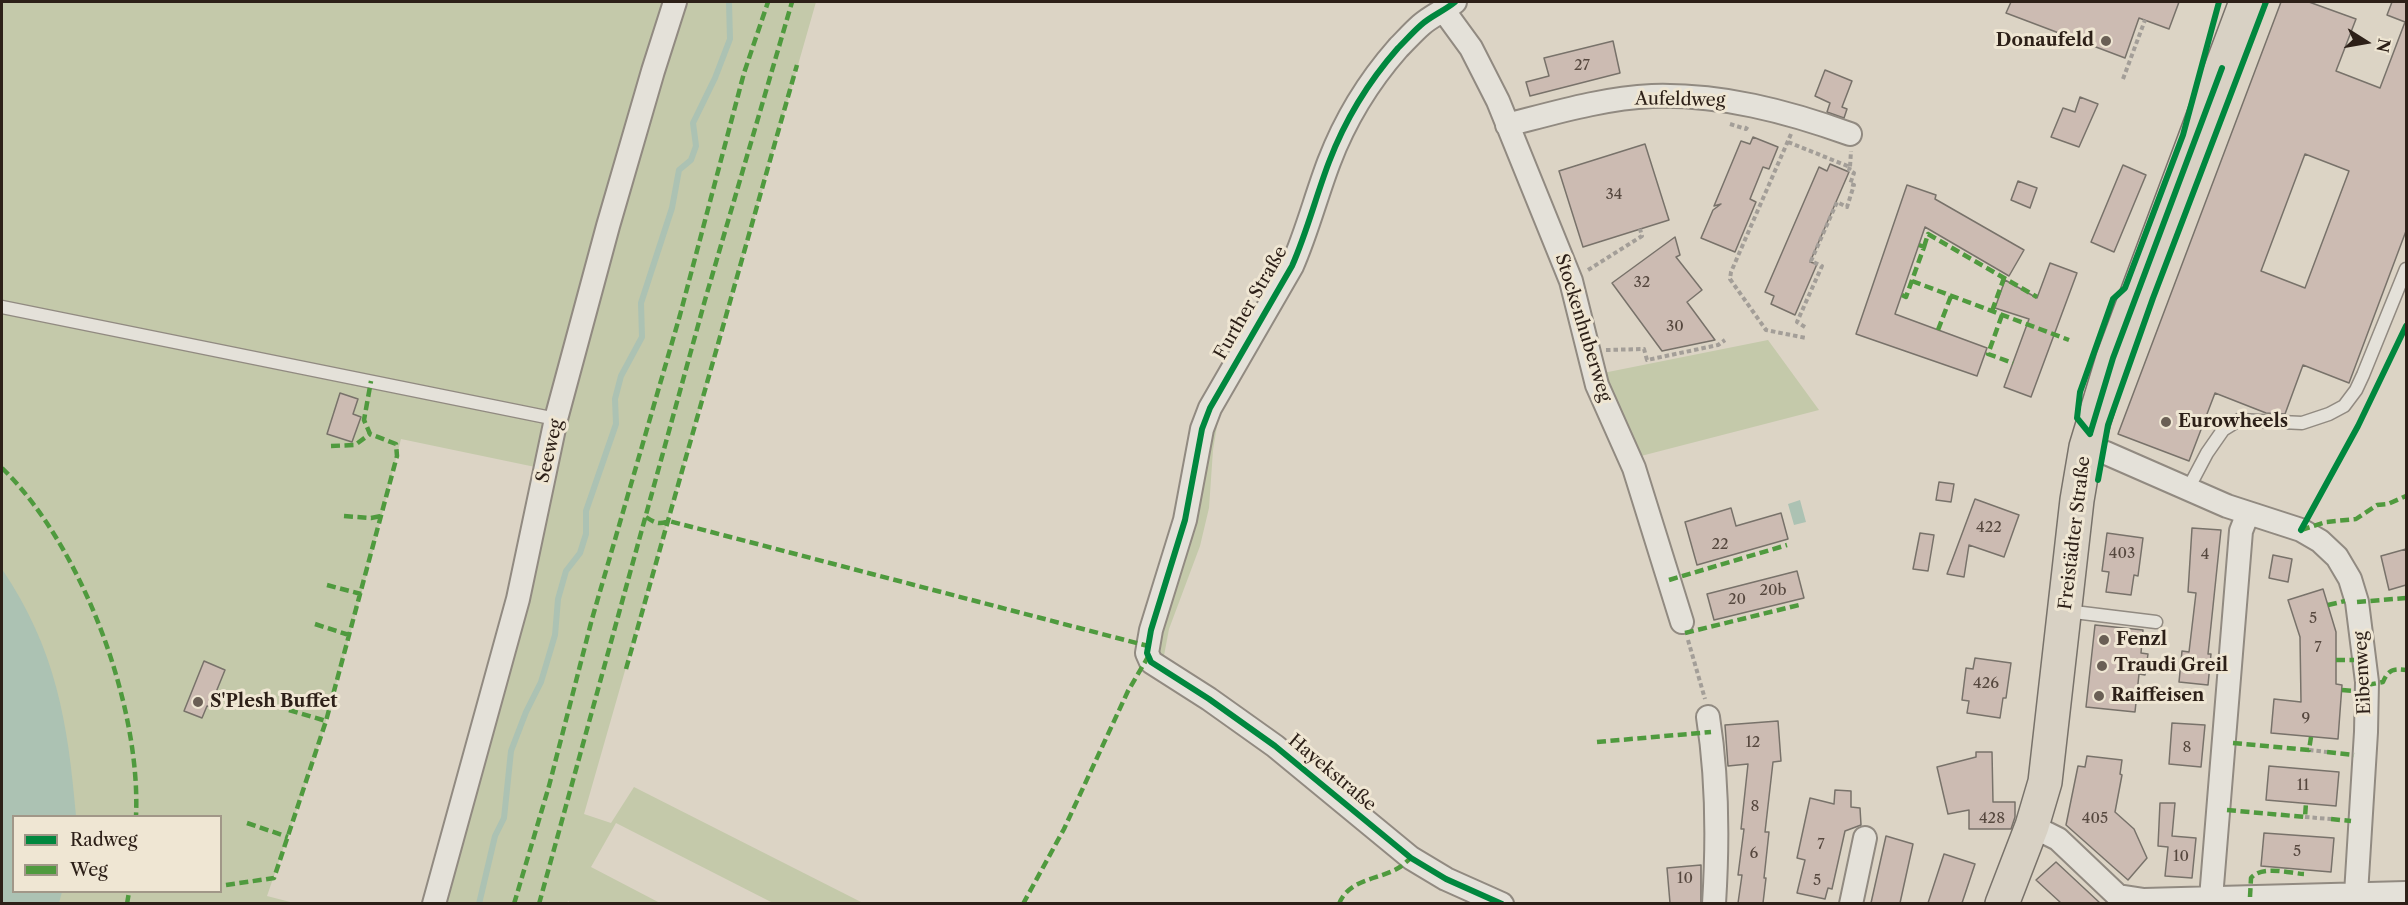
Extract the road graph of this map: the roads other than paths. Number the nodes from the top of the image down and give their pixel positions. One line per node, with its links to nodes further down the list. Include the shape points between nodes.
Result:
1 (675, 2): 8 (street, Seeweg)
2 (2246, 2): 9 (main road, Freistädter Straße, via 2113,358)
3 (1449, 6): 4 (street, Stockenhuberweg); 15 (street, Further Straße, via 1421,25 1397,50 1353,111 1329,161 1292,266 1210,408 1202,429 1185,520 1151,630)
4 (1508, 125): 5 (street, Aufeldweg, via 1623,99 1677,97 1755,105); 13 (street, Stockenhuberweg, via 1571,281 1597,386 1634,468)
5 (1850, 134)
6 (2406, 268): 10 (lane, via 2363,375 2343,406 2302,423 2239,420 2223,430)
7 (2, 307): 8 (lane)
8 (556, 419): 23 (street, Seeweg, via 518,599)
9 (2086, 447): 10 (street, Eibenweg); 12 (main road, Freistädter Straße)
10 (2188, 489): 11 (street, Eibenweg)
11 (2248, 513): 20 (street, via 2241,531); 21 (street, Eibenweg, via 2282,522 2320,541 2337,557 2357,602 2367,685 2363,802)
12 (2065, 611): 14 (lane); 17 (main road, Freistädter Straße, via 2045,782)
13 (1682, 622)
14 (2156, 622)
15 (1148, 657): 24 (street, Hayekstraße, via 1158,668 1275,746 1411,858 1446,879)
16 (1708, 717): 25 (street, via 1718,832)
17 (2032, 826): 22 (street, via 2058,839); 27 (main road, Freistädter Straße)
18 (1865, 837): 26 (street)
19 (2406, 893): 21 (street)
20 (2211, 898): 21 (street); 22 (street)
21 (2345, 898)
22 (2118, 900)
23 (434, 903)
24 (1502, 903)
25 (1714, 903)
26 (1851, 903)
27 (2002, 903)

